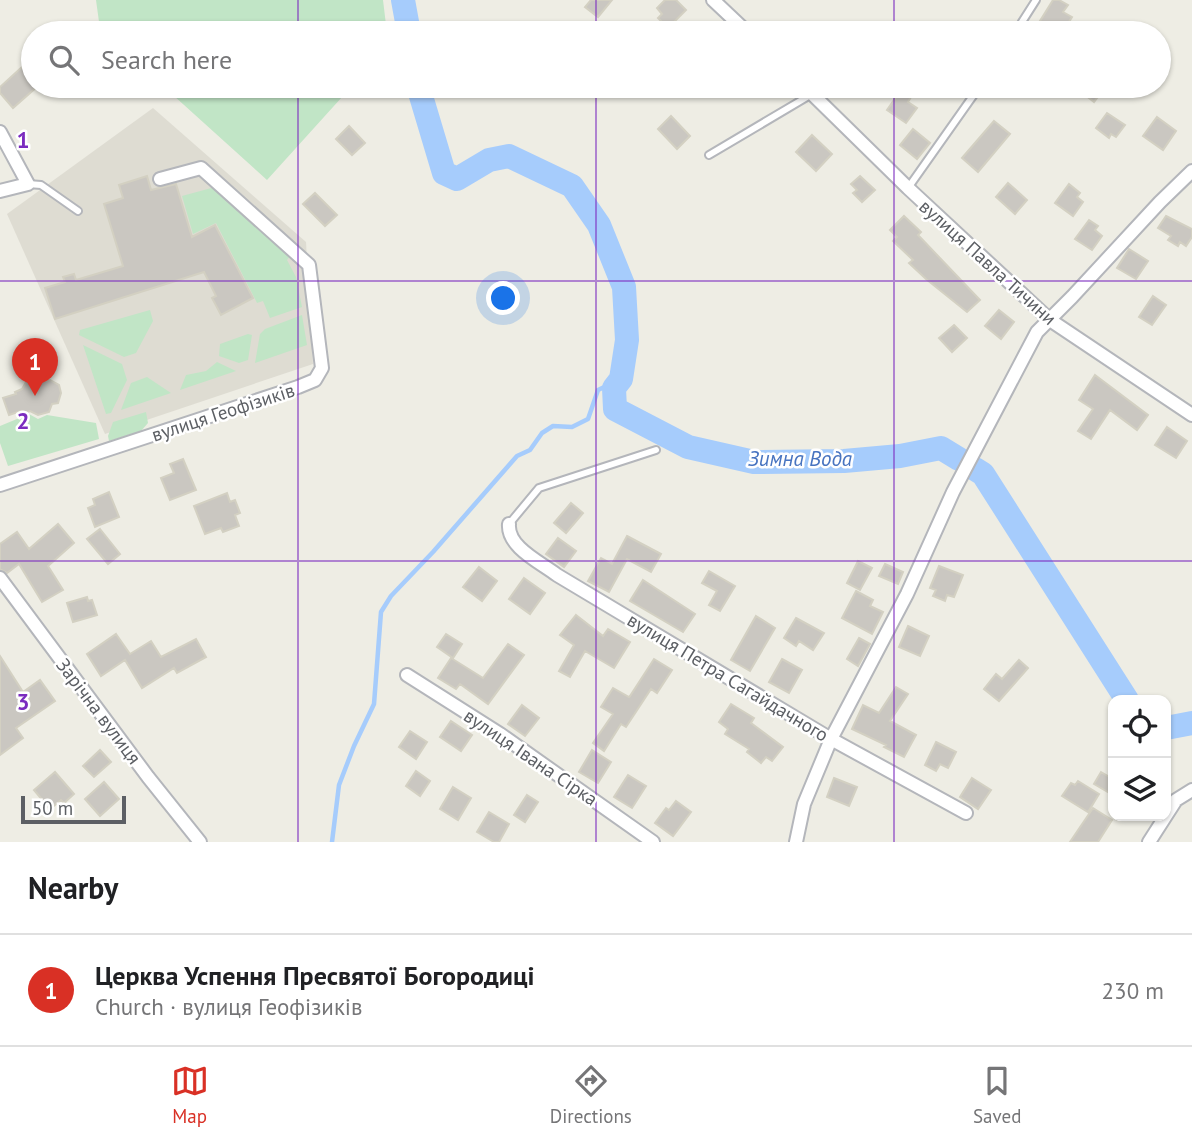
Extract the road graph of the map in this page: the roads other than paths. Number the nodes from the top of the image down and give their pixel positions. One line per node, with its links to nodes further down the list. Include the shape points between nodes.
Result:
1 (713, 0): 3 (street)
2 (1036, 0): 4 (lane)
3 (735, 21)
4 (1023, 21)
5 (796, 98): 9 (lane)
6 (816, 98): 13 (street, вулиця Павла Тичини)
7 (972, 98): 13 (lane)
8 (0, 132): 12 (street)
9 (709, 155)
10 (1192, 171): 16 (street)
11 (160, 179): 19 (street, вулиця Геофізиків, via 201,167 309,265 322,368 315,380 298,387)
12 (28, 184): 14 (street); 15 (lane, via 41,185)
13 (908, 188): 16 (street, вулиця Павла Тичини)
14 (0, 191)
15 (78, 211)
16 (1050, 320): 17 (street, вулиця Павла Тичини); 23 (street, via 1037,332 977,446)
17 (1192, 415)
18 (656, 450): 20 (lane, via 539,488)
19 (0, 485)
20 (509, 524): 23 (street, вулиця Петра Сагайдачного, via 521,549 557,575)
21 (0, 578): 26 (street, Зарічна вулиця)
22 (407, 675): 27 (street, вулиця Івана Сірка)
23 (831, 739): 25 (street, вулиця Петра Сагайдачного); 28 (street, via 804,804)
24 (1192, 790): 29 (street, via 1176,800)
25 (966, 813)
26 (200, 842)
27 (653, 842)
28 (796, 842)
29 (1149, 842)

